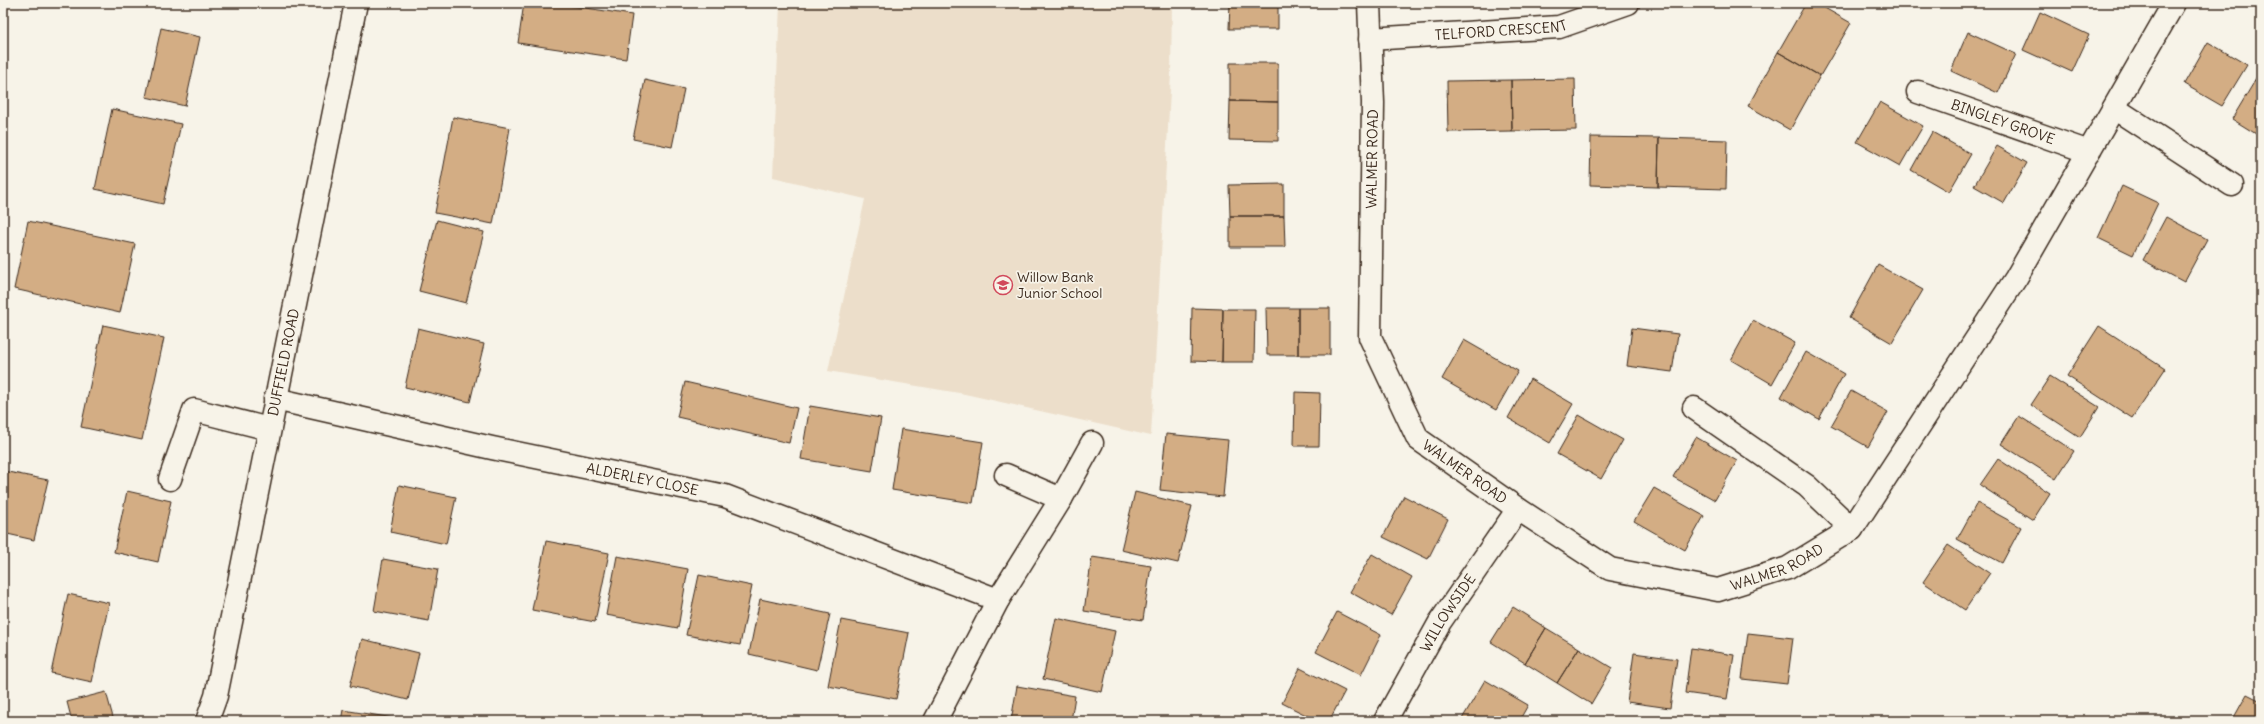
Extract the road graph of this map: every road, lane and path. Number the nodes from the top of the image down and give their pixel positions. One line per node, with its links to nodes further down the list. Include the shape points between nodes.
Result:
1 (356, 3): 10 (street, DUFFIELD ROAD)
2 (1369, 3): 5 (street, WALMER ROAD)
3 (1628, 3): 5 (street, TELFORD CRESCENT, via 1559,27)
4 (2174, 3): 7 (street)
5 (1370, 39): 17 (street, WALMER ROAD, via 1373,103 1370,337 1418,439)
6 (1918, 92): 8 (street, BINGLEY GROVE)
7 (2114, 108): 8 (street); 9 (street)
8 (2088, 152): 18 (street, WALMER ROAD, via 2016,278)
9 (2232, 185)
10 (275, 399): 12 (street, DUFFIELD ROAD); 19 (street, ALDERLEY CLOSE, via 492,448 726,496)
11 (1694, 408): 18 (street, via 1807,486)
12 (269, 429): 15 (street, via 194,410); 20 (street, DUFFIELD ROAD, via 216,696)
13 (1092, 443): 16 (street)
14 (1006, 475): 16 (street)
15 (170, 479)
16 (1061, 499): 19 (street)
17 (1518, 509): 18 (street, WALMER ROAD, via 1610,569 1718,590 1788,568); 22 (street, WILLOWSIDE, via 1440,622)
18 (1852, 529)
19 (998, 600): 21 (street)
20 (207, 721)
21 (935, 721)
22 (1385, 721)

